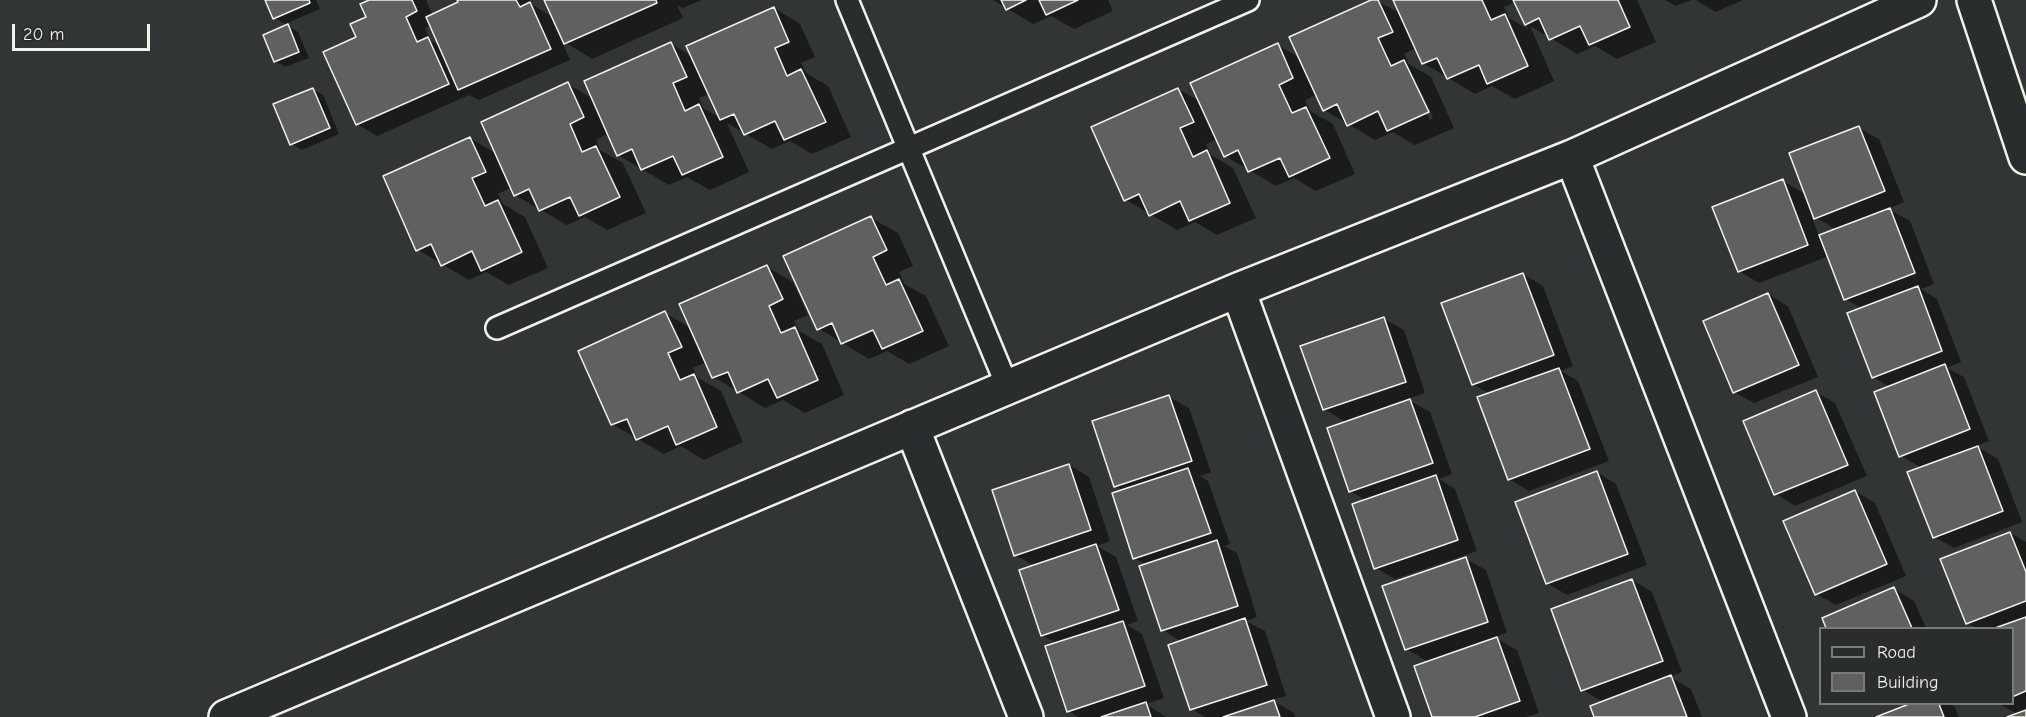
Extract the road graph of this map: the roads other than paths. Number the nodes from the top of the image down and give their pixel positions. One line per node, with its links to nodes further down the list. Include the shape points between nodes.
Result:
1 (847, 0): 5 (lane)
2 (1248, 0): 5 (lane)
3 (1919, 0): 6 (street)
4 (1974, 0): 7 (street)
5 (908, 148): 9 (lane); 10 (lane)
6 (1572, 157): 8 (street); 15 (street)
7 (2026, 157)
8 (1238, 290): 10 (street); 14 (street)
9 (498, 328)
10 (1008, 388): 11 (street)
11 (912, 427): 12 (street); 13 (street)
12 (226, 717)
13 (1026, 717)
14 (1393, 717)
15 (1790, 717)

